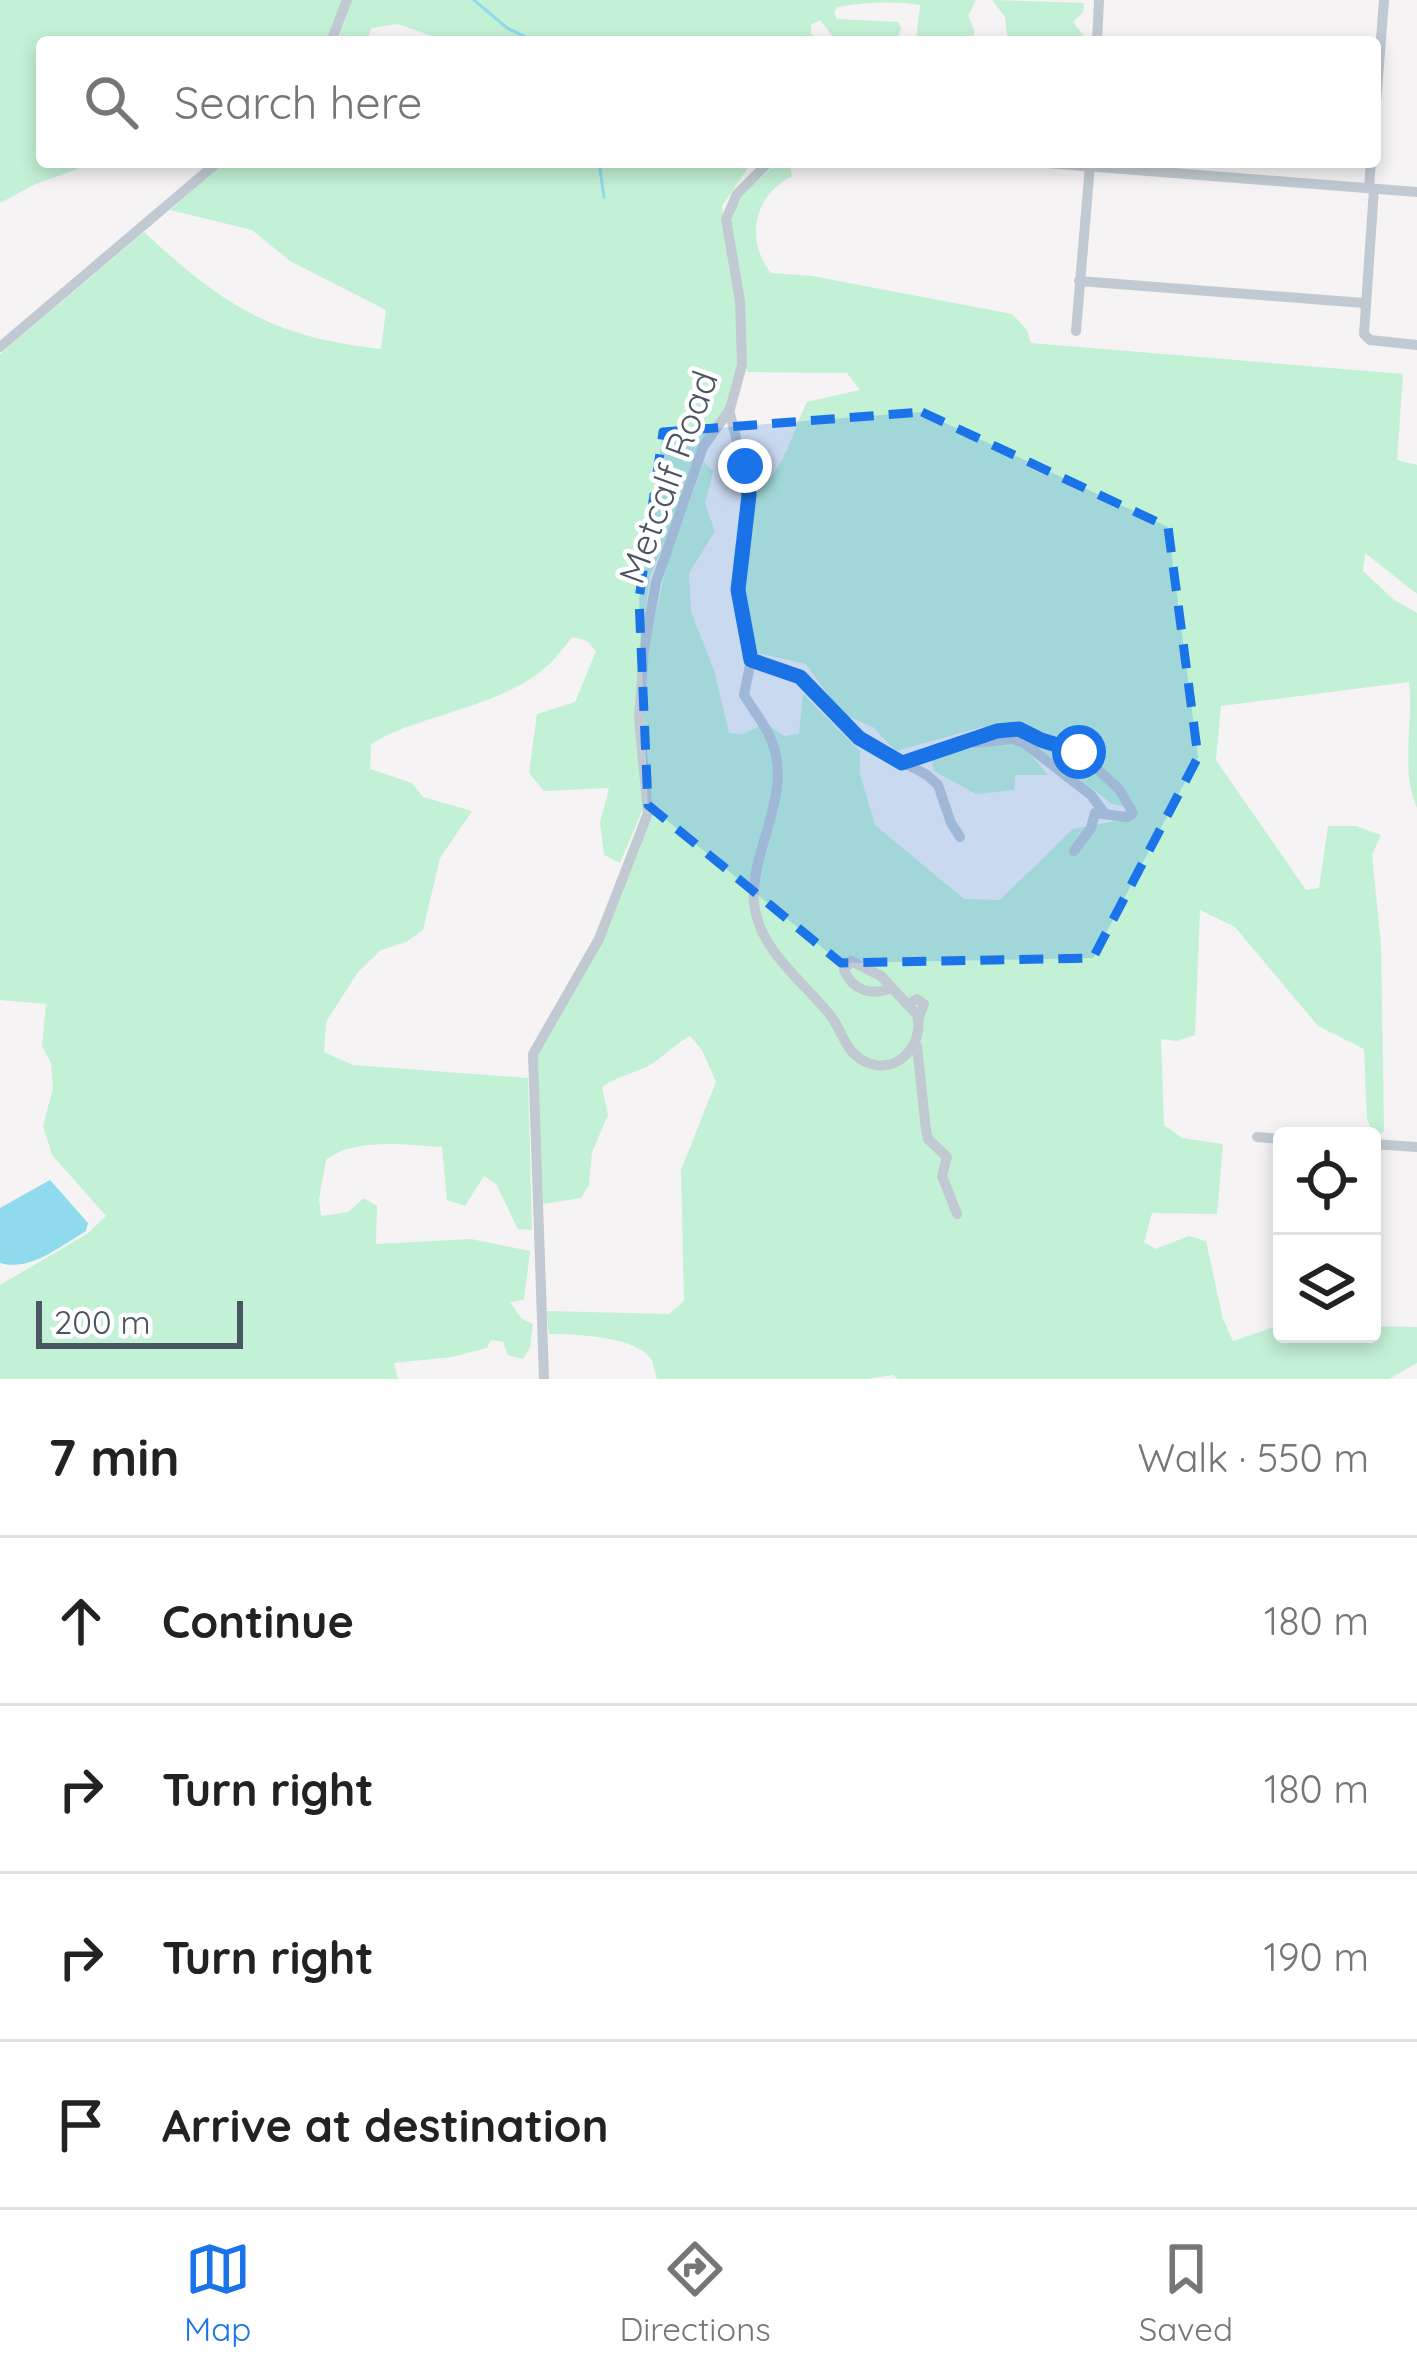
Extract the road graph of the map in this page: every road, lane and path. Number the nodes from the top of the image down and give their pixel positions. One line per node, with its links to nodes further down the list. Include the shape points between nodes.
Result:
1 (347, 0): 4 (street)
2 (1099, 0): 5 (street)
3 (1384, 0): 6 (street)
4 (333, 36)
5 (1096, 36)
6 (1381, 38)
7 (211, 168): 18 (street)
8 (764, 168): 19 (street, Metcalf Road, via 737,194 726,219 742,365)
9 (1090, 168): 14 (street)
10 (1135, 168): 12 (street)
11 (1371, 168): 12 (street)
12 (1372, 189): 13 (street); 15 (street)
13 (1417, 192)
14 (1079, 281): 15 (street); 16 (street)
15 (1364, 303): 17 (street, via 1370,340)
16 (1076, 332)
17 (1417, 345)
18 (0, 347)
19 (729, 410): 20 (street, via 748,484 738,590); 33 (street, Metcalf Road, via 703,447 656,582 639,719 648,812 599,939 533,1054)
20 (751, 660): 22 (street, via 800,677 859,738); 27 (street, via 744,694 776,753 774,802 755,877 762,930 852,1053 891,1064)
21 (958, 744): 22 (street); 23 (street, via 1024,743); 23 (street, via 1019,729 1079,752 1133,813)
22 (902, 763): 24 (street, via 938,785)
23 (1105, 814): 25 (street, via 1095,813)
24 (961, 837)
25 (1074, 850)
26 (889, 989): 27 (street, via 918,1021)
27 (917, 1043): 32 (street, via 928,1139 947,1157 942,1176)
28 (1257, 1137): 29 (street)
29 (1273, 1138)
30 (1381, 1145): 31 (street)
31 (1417, 1147)
32 (957, 1214)
33 (544, 1379)

